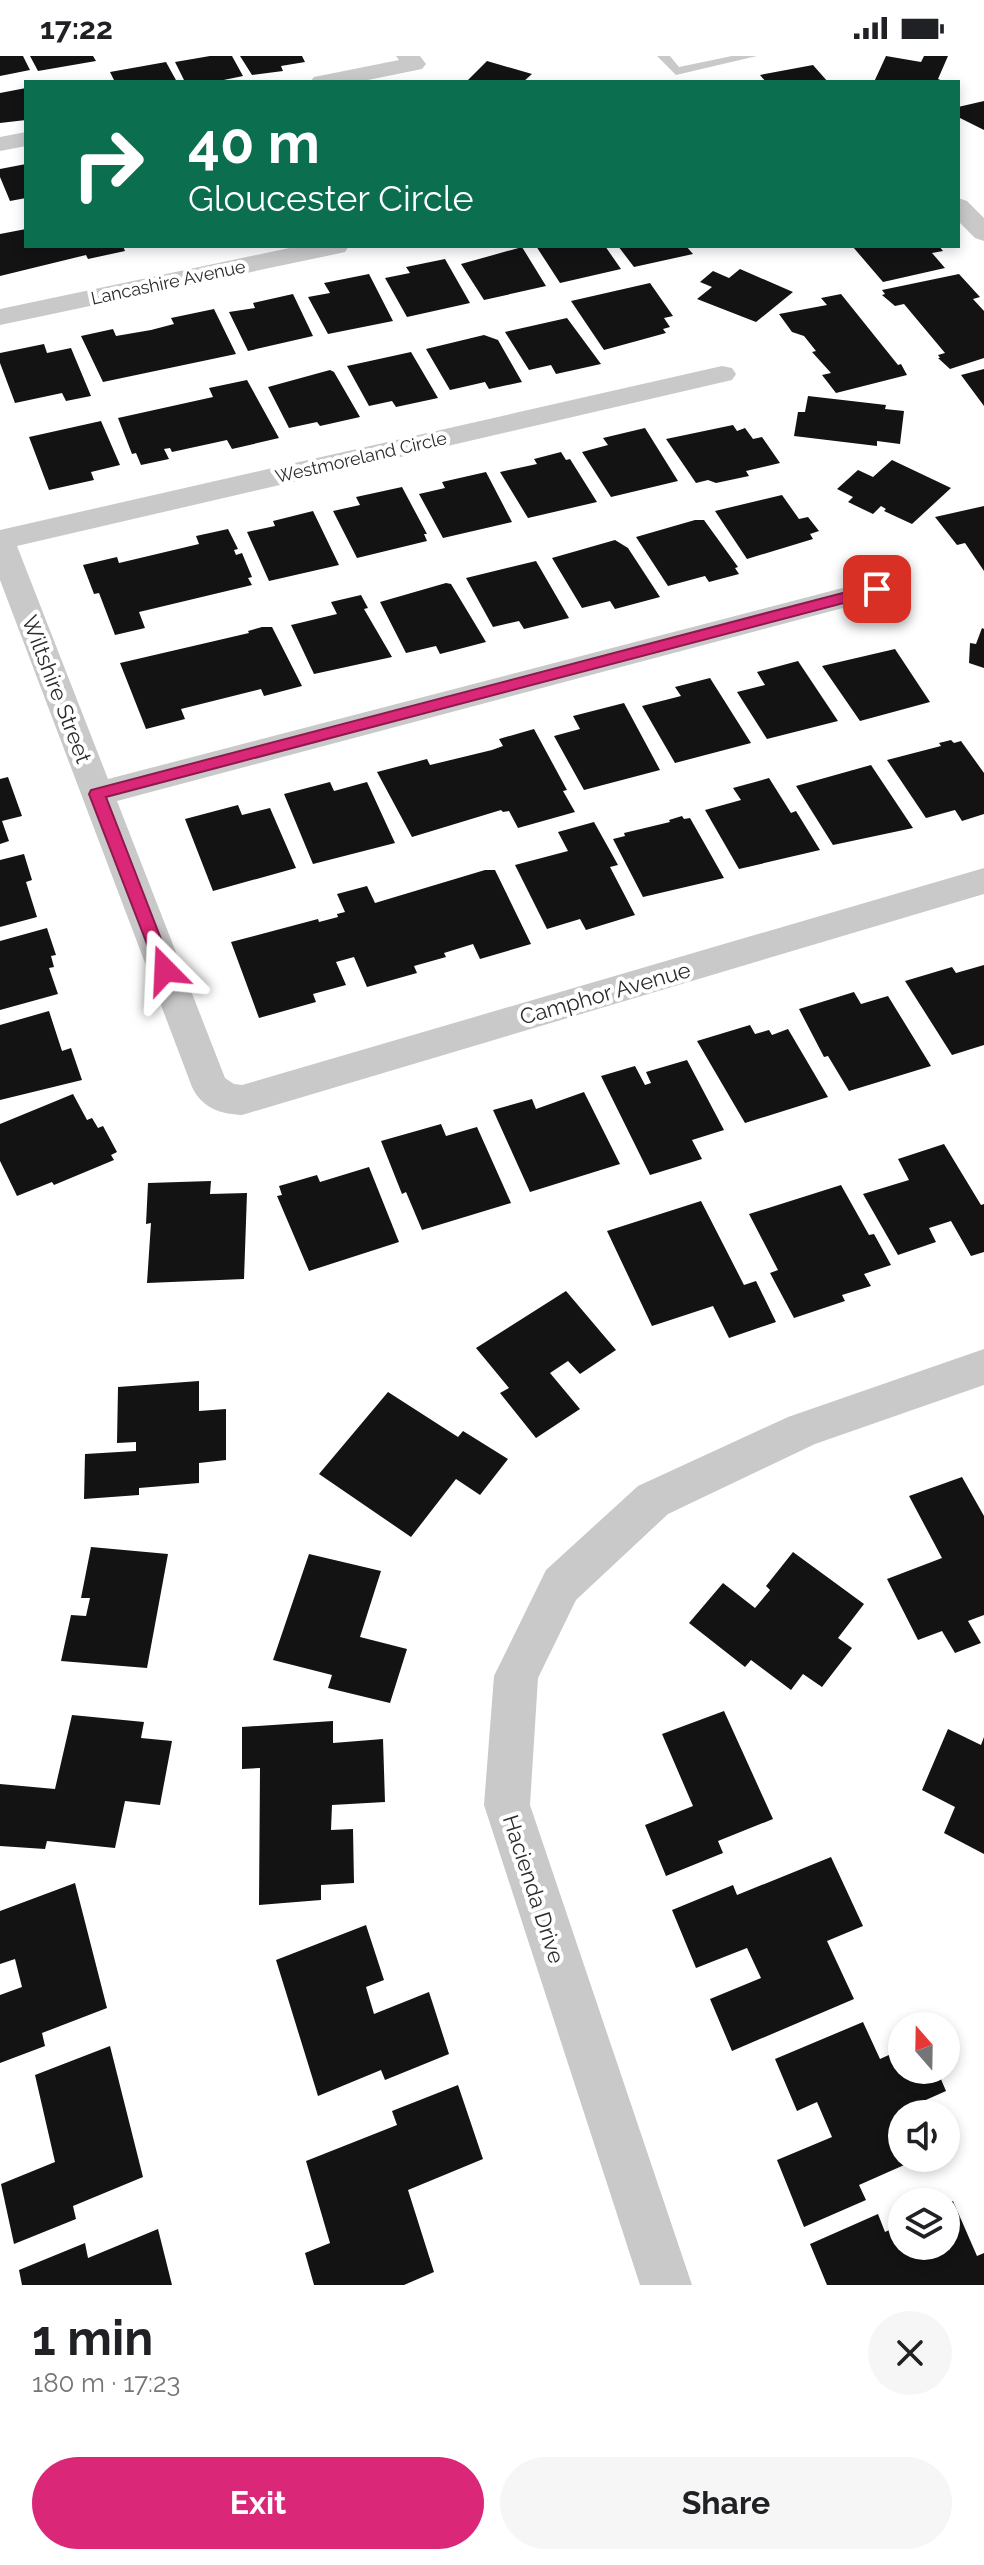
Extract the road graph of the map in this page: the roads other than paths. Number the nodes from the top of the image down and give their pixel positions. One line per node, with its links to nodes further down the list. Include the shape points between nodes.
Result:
1 (408, 56): 4 (street, via 414,64)
2 (663, 56): 3 (lane, via 676,71)
3 (751, 56)
4 (332, 80)
5 (24, 139): 6 (street)
6 (0, 144)
7 (960, 208): 8 (street)
8 (984, 233)
9 (327, 248): 10 (street, Lancashire Avenue)
10 (0, 317)
11 (722, 374): 12 (street, Westmoreland Circle)
12 (0, 540): 14 (street, Wiltshire Street)
13 (877, 589): 14 (street)
14 (97, 794): 16 (street, Wiltshire Street, via 210,1087)
15 (984, 881): 16 (street, Camphor Avenue, via 242,1100)
16 (226, 1099)
17 (984, 1367): 18 (street, Hacienda Drive, via 803,1430 653,1500 561,1585 516,1676 507,1805)
18 (666, 2285)

